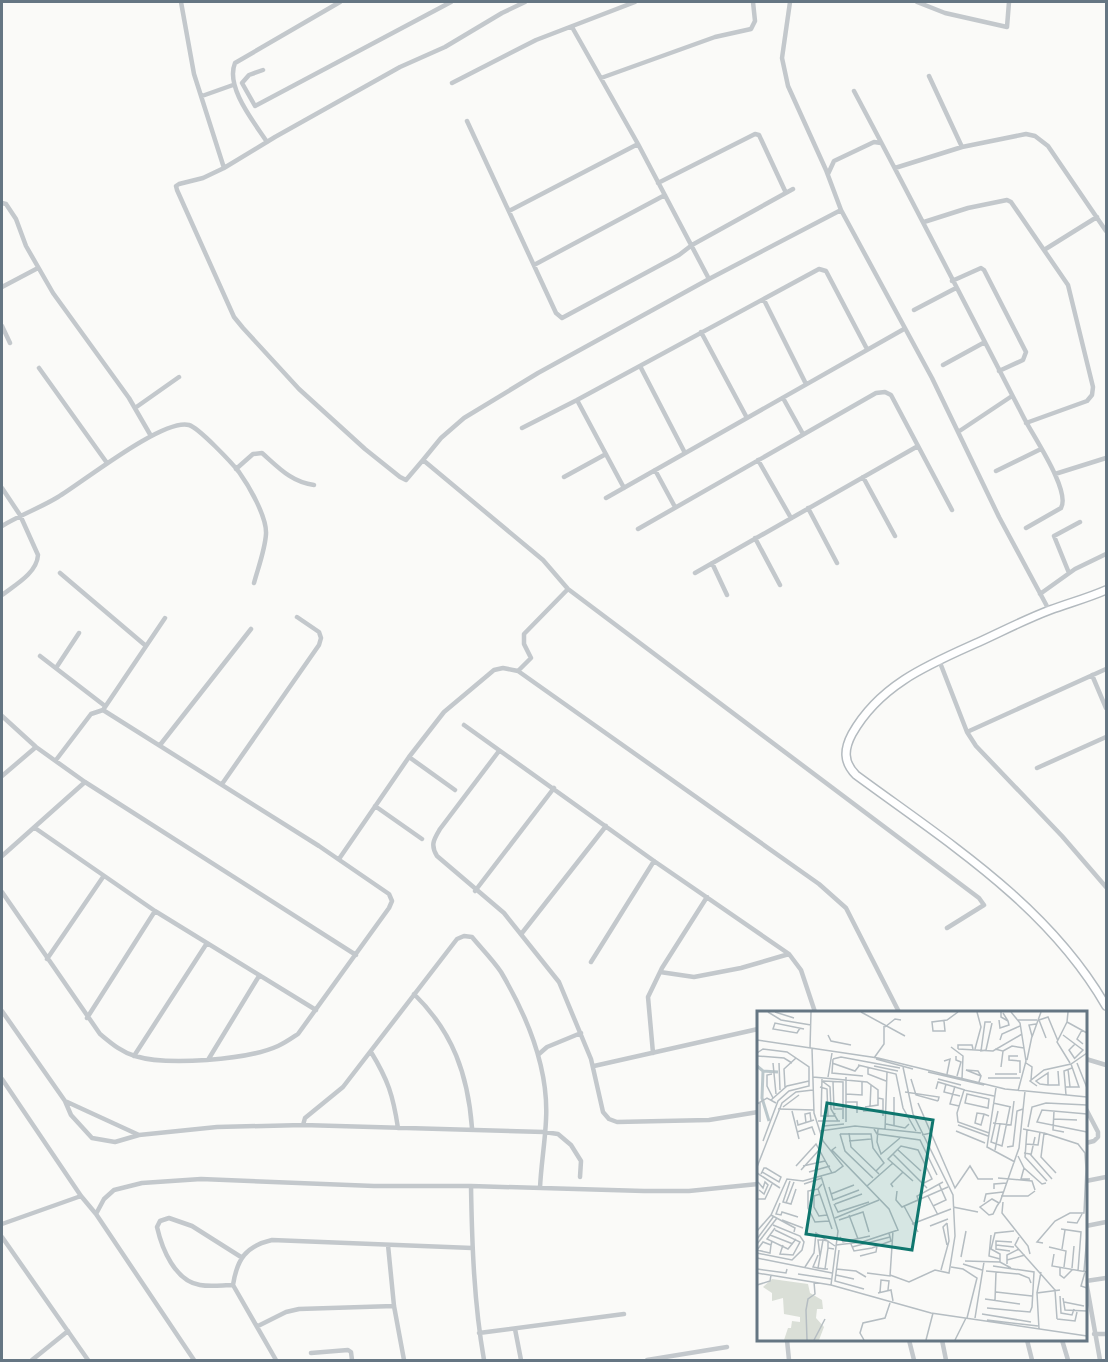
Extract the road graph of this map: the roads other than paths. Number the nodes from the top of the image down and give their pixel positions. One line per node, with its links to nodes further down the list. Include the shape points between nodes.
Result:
1 (181, 2): 17 (street, via 194,74)
2 (340, 2): 15 (street, via 235,63)
3 (451, 2): 11 (street, via 255,106 242,83 249,75)
4 (525, 2): 19 (street)
5 (635, 2): 10 (street)
6 (753, 2): 13 (street, via 751,29 715,37)
7 (790, 2): 25 (street, via 783,61 788,86)
8 (917, 2): 9 (street, via 945,13 1007,27)
9 (1009, 2)
10 (572, 27): 13 (street); 14 (street, via 536,40)
11 (263, 70)
12 (929, 76): 22 (street)
13 (601, 78): 21 (street)
14 (453, 83)
15 (233, 85): 17 (street); 19 (street)
16 (854, 92): 20 (street)
17 (202, 96): 23 (street)
18 (467, 122): 32 (street)
19 (267, 142): 23 (street)
20 (882, 143): 24 (street); 25 (street, via 874,142 834,161)
21 (638, 144): 26 (street); 32 (street)
22 (962, 147): 24 (street); 33 (street, via 1026,134 1035,136 1048,146)
23 (224, 168): 73 (street, via 176,186 234,317 299,390 400,477 406,480)
24 (895, 168): 34 (street)
25 (828, 174): 31 (street)
26 (658, 183): 28 (street, via 758,134); 29 (street)
27 (794, 189): 28 (street)
28 (786, 193): 36 (street)
29 (665, 195): 36 (street); 38 (street)
30 (2, 203): 39 (street, via 16,219)
31 (840, 210): 40 (street); 47 (street)
32 (509, 211): 38 (street)
33 (1097, 217): 35 (street); 37 (street)
34 (924, 222): 37 (street, via 1007,200); 41 (street)
35 (1107, 231)
36 (692, 245): 38 (street, via 562,318); 40 (street)
37 (1044, 250): 63 (street, via 1072,295 1093,387 1086,401)
38 (534, 265)
39 (38, 268): 42 (street); 61 (street)
40 (709, 279): 73 (street, via 464,418)
41 (952, 281): 43 (street); 55 (street, via 984,270 1026,352 1023,360)
42 (2, 287)
43 (956, 288): 45 (street); 49 (street)
44 (764, 300): 48 (street); 51 (street, via 824,269); 57 (street)
45 (914, 310)
46 (2, 326): 50 (street)
47 (904, 329): 51 (street); 65 (street)
48 (702, 332): 53 (street); 62 (street)
49 (985, 342): 52 (street); 55 (street)
50 (10, 343)
51 (867, 349): 57 (street)
52 (943, 365)
53 (640, 366): 60 (street); 70 (street)
54 (39, 368): 75 (street)
55 (999, 371): 58 (street)
56 (179, 377): 61 (street)
57 (806, 384): 59 (street)
58 (1012, 396): 63 (street); 65 (street)
59 (783, 398): 62 (street); 66 (street)
60 (577, 400): 64 (street); 71 (street)
61 (135, 408): 67 (street)
62 (747, 418): 70 (street)
63 (1026, 423): 69 (street)
64 (522, 428)
65 (958, 432): 107 (street)
66 (803, 434): 68 (street, via 876,393 885,392 891,395); 74 (street)
67 (152, 436): 75 (street); 76 (street, via 174,426 188,425)
68 (918, 446): 81 (street); 88 (street)
69 (1041, 449): 78 (street); 79 (street)
70 (685, 453): 77 (street)
71 (606, 454): 80 (street); 84 (street)
72 (1107, 458): 79 (street)
73 (423, 460): 105 (street, via 543,560)
74 (758, 460): 86 (street); 90 (street)
75 (107, 463): 89 (street, via 57,497)
76 (236, 469): 82 (street, via 253,454 262,453 291,479); 103 (street, via 248,486 266,531)
77 (655, 470): 84 (street); 86 (street)
78 (996, 471)
79 (1055, 474): 93 (street, via 1063,505)
80 (564, 477)
81 (863, 477): 87 (street); 95 (street)
82 (314, 485)
83 (2, 488): 89 (street)
84 (624, 488): 85 (street)
85 (606, 498)
86 (675, 507): 94 (street)
87 (808, 508): 90 (street); 99 (street)
88 (952, 510)
89 (20, 515): 92 (street); 108 (street, via 38,562)
90 (791, 518): 96 (street)
91 (1080, 522): 102 (street, via 1054,536)
92 (2, 526)
93 (1026, 528)
94 (638, 530)
95 (895, 536)
96 (755, 538): 98 (street); 104 (street)
97 (1107, 554): 102 (street)
98 (712, 563): 101 (street); 109 (street)
99 (837, 563)
100 (60, 573): 115 (street)
101 (695, 573)
102 (1069, 573): 107 (street)
103 (254, 583)
104 (780, 585)
105 (568, 589): 120 (street, via 524,634 531,658); 152 (street, via 979,898 984,905)
106 (1107, 590): 110 (street)
107 (1040, 594): 110 (street)
108 (2, 595)
109 (727, 595)
110 (1049, 610): 117 (street)
111 (297, 617): 136 (street, via 319,632 319,645)
112 (165, 618): 115 (street)
113 (251, 629): 128 (street)
114 (79, 633): 118 (street)
115 (147, 646): 122 (street)
116 (40, 656): 118 (street)
117 (939, 660): 126 (street); 162 (street, via 911,674 878,700 848,742 849,766 1005,886 1040,919)
118 (56, 668): 122 (street)
119 (1107, 669): 121 (street)
120 (518, 671): 131 (street, via 503,668 484,677 444,712); 166 (street, via 819,884 846,908)
121 (1092, 675): 123 (street); 126 (street)
122 (104, 708): 128 (street); 132 (street, via 91,714)
123 (1107, 708)
124 (2, 716): 129 (street)
125 (464, 725): 130 (street)
126 (967, 732): 147 (street)
127 (1107, 737): 133 (street)
128 (159, 745): 136 (street)
129 (36, 747): 132 (street); 134 (street)
130 (499, 751): 137 (street); 148 (street, via 433,840 432,849 437,856)
131 (409, 757): 138 (street); 139 (street)
132 (57, 760): 135 (street)
133 (1037, 768)
134 (2, 776)
135 (85, 782): 141 (street); 156 (street)
136 (222, 784): 144 (street)
137 (554, 788): 140 (street); 148 (street)
138 (455, 790)
139 (375, 806): 142 (street); 144 (street)
140 (606, 826): 145 (street); 153 (street)
141 (35, 828): 143 (street); 146 (street)
142 (422, 839)
143 (2, 856)
144 (339, 859): 156 (street, via 389,894 392,902)
145 (654, 861): 150 (street); 158 (street)
146 (103, 877): 151 (street); 157 (street)
147 (1106, 884)
148 (475, 891): 153 (street)
149 (2, 892): 157 (street)
150 (707, 897): 155 (street); 159 (street)
151 (155, 911): 154 (street); 167 (street)
152 (947, 928)
153 (522, 933): 169 (street, via 559,982)
154 (207, 943): 160 (street); 173 (street)
155 (789, 954): 159 (street, via 694,977); 165 (street, via 801,970)
156 (356, 955): 163 (street)
157 (47, 959): 167 (street)
158 (591, 962)
159 (660, 972): 171 (street, via 648,997)
160 (260, 976): 163 (street); 175 (street)
161 (414, 994): 170 (street); 172 (street, via 457,939 471,937 500,971); 184 (street, via 435,1017 456,1056 469,1096)
162 (1107, 1006)
163 (316, 1010): 175 (street, via 298,1034 280,1046 260,1053)
164 (2, 1011): 179 (street)
165 (814, 1011)
166 (898, 1011)
167 (87, 1018): 173 (street, via 100,1034)
168 (757, 1029): 171 (street)
169 (581, 1033): 172 (street); 177 (street)
170 (371, 1052): 182 (street, via 343,1087 305,1118); 183 (street, via 394,1097)
171 (653, 1053): 177 (street)
172 (539, 1054): 185 (street, via 545,1088)
173 (134, 1056): 175 (street, via 154,1061)
174 (1087, 1059): 176 (street)
175 (207, 1060)
176 (1107, 1065)
177 (594, 1066): 181 (street, via 603,1112 617,1122 709,1120)
178 (2, 1079): 194 (street)
179 (65, 1101): 186 (street); 186 (street, via 71,1115 92,1138 115,1142)
180 (1087, 1110): 187 (street, via 1098,1132 1098,1137)
181 (757, 1112)
182 (303, 1125): 183 (street); 186 (street, via 217,1127)
183 (398, 1128): 184 (street)
184 (472, 1128): 185 (street)
185 (544, 1132): 188 (street, via 558,1134 571,1145 581,1161); 193 (street)
186 (139, 1135)
187 (1087, 1142)
188 (580, 1177)
189 (1107, 1177): 190 (street)
190 (1087, 1181)
191 (757, 1184): 193 (street, via 689,1191)
192 (471, 1186): 193 (street); 195 (street, via 169,1180 114,1190 104,1198); 201 (street)
193 (540, 1188)
194 (81, 1196): 195 (street); 197 (street)
195 (96, 1214): 224 (street)
196 (1107, 1222): 198 (street)
197 (2, 1224)
198 (1087, 1226)
199 (2, 1237): 211 (street)
200 (388, 1245): 201 (street); 202 (street, via 272,1240 253,1247); 207 (street)
201 (472, 1248): 212 (street)
202 (242, 1257): 205 (street); 205 (street, via 169,1218 157,1227 171,1262 189,1281)
203 (1107, 1278): 204 (street)
204 (1087, 1281)
205 (233, 1285): 209 (street)
206 (1087, 1288): 214 (street)
207 (394, 1306): 209 (street, via 299,1309); 227 (street)
208 (624, 1314): 210 (street)
209 (258, 1326): 225 (street)
210 (515, 1329): 212 (street); 229 (street)
211 (68, 1331): 222 (street); 223 (street)
212 (479, 1333): 228 (street)
213 (1107, 1334): 214 (street)
214 (1094, 1335): 236 (street)
215 (787, 1341): 231 (street)
216 (909, 1341): 232 (street)
217 (942, 1341): 233 (street)
218 (1027, 1341): 234 (street)
219 (1062, 1341): 235 (street)
220 (727, 1347): 230 (street)
221 (311, 1353): 226 (street, via 348,1350)
222 (32, 1360)
223 (88, 1360)
224 (194, 1360)
225 (276, 1360)
226 (352, 1360)
227 (404, 1360)
228 (484, 1360)
229 (520, 1360)
230 (647, 1360)
231 (789, 1360)
232 (914, 1360)
233 (946, 1360)
234 (1032, 1360)
235 (1068, 1360)
236 (1100, 1360)

